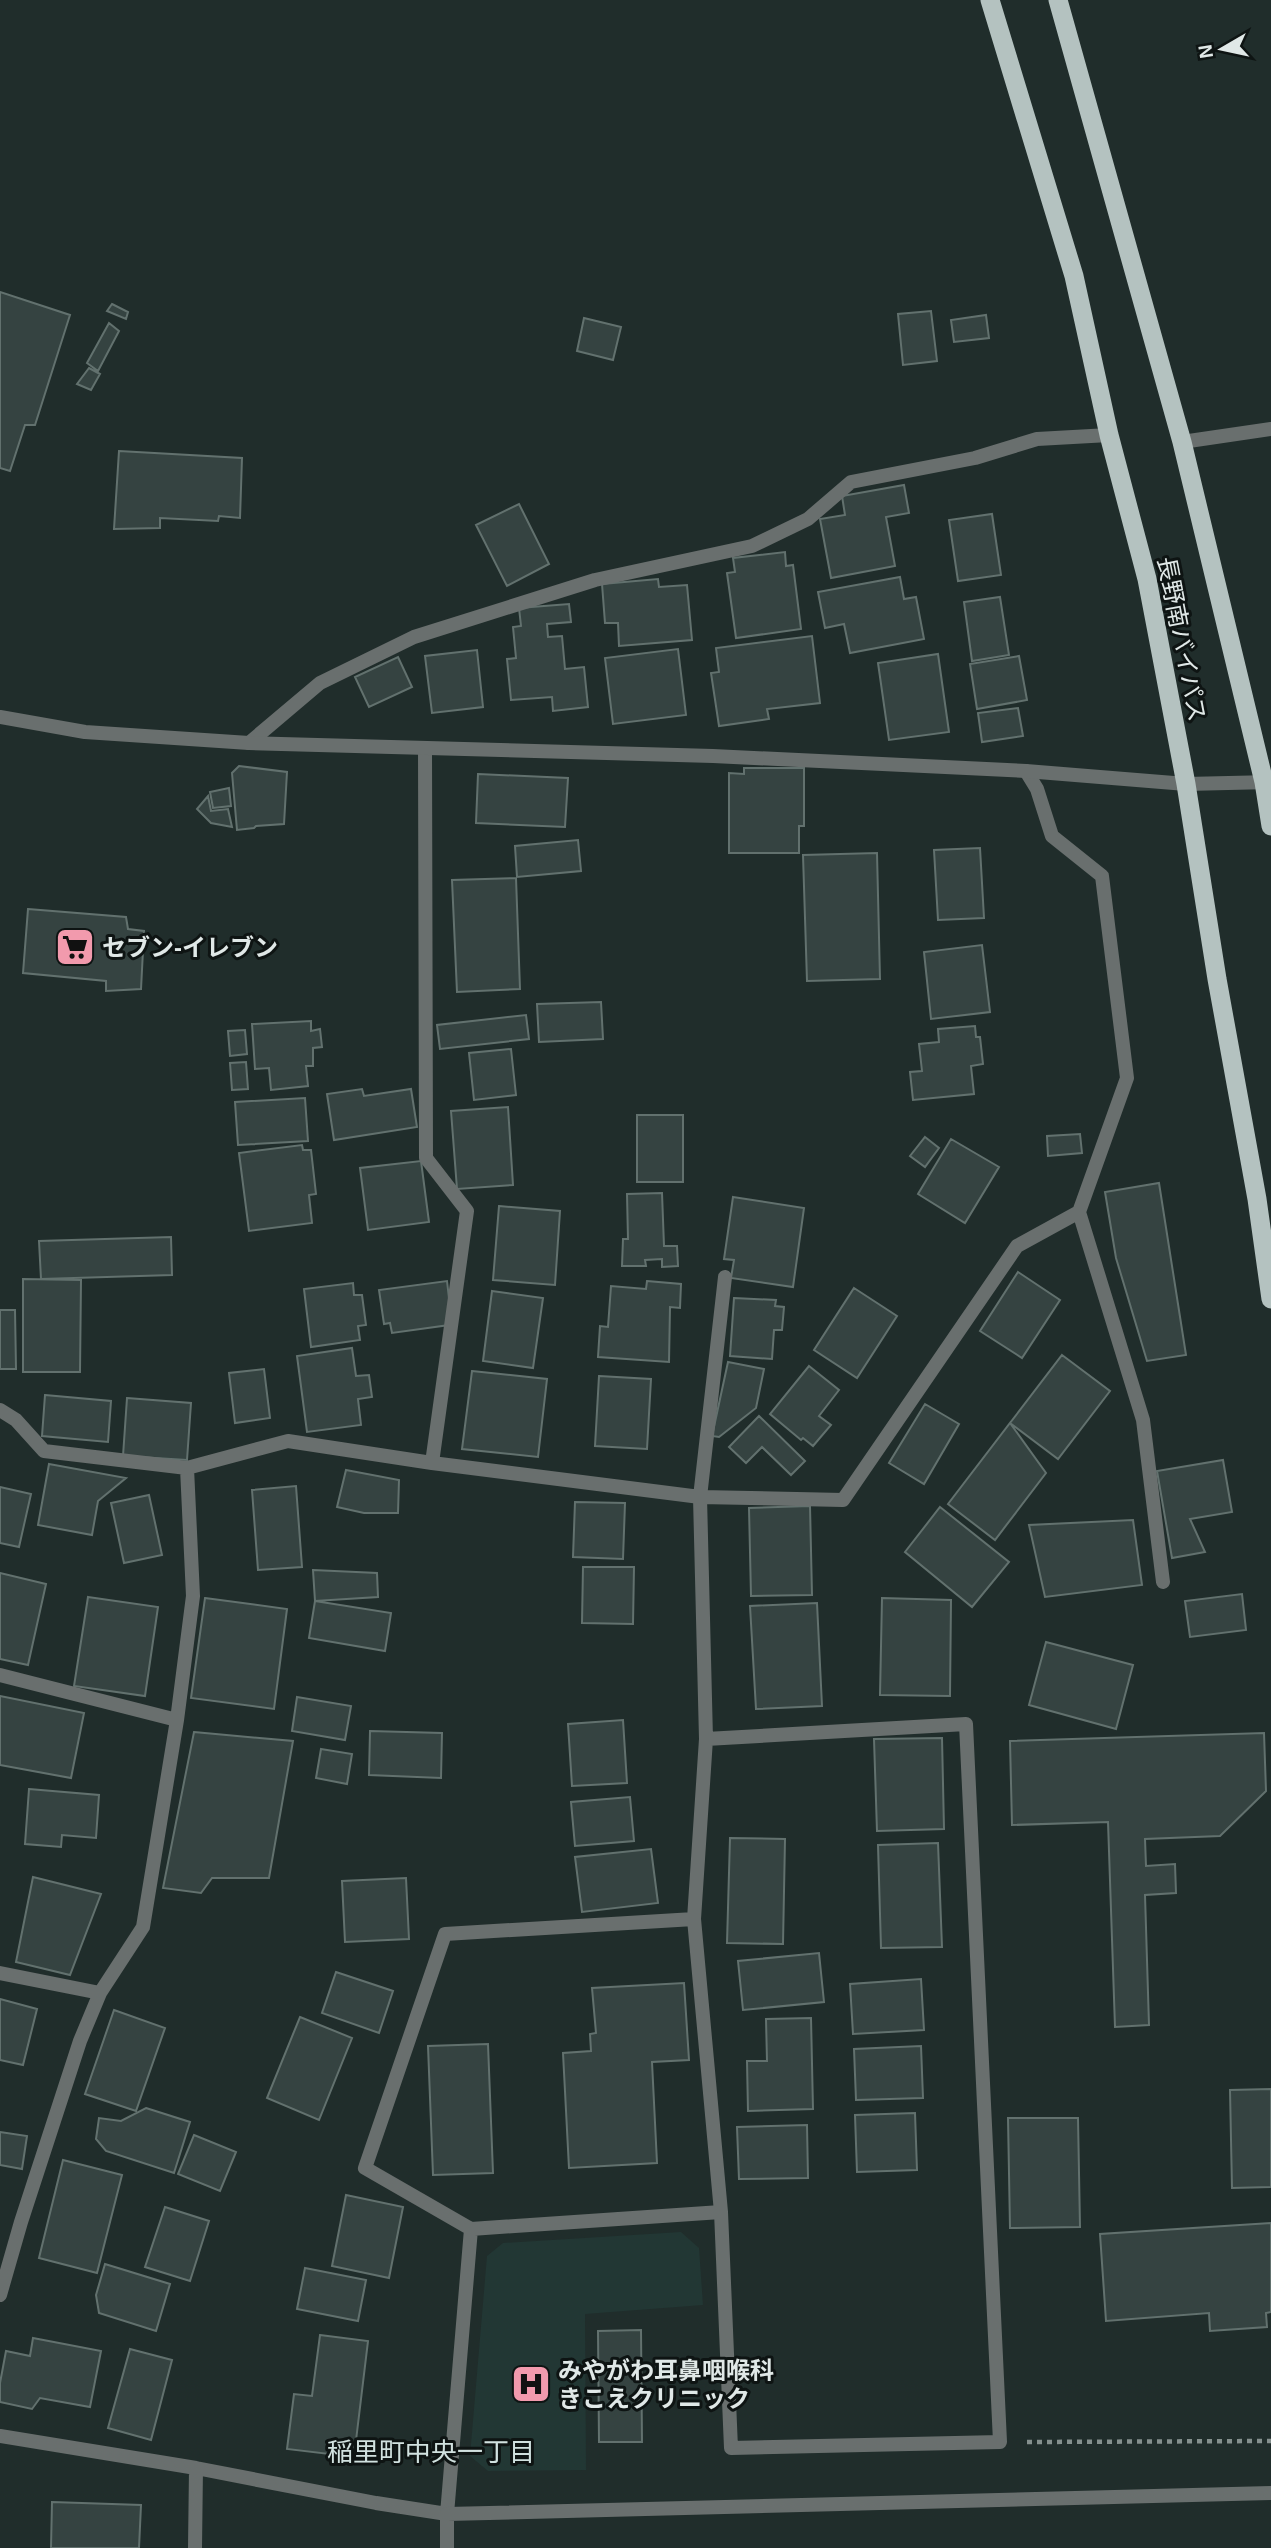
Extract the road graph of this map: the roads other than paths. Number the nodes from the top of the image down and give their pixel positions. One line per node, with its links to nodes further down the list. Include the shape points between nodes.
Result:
1 (990, 0): 4 (highway, 長野南バイパス, via 1074,276)
2 (1058, 0): 5 (highway, 長野南バイパス)
3 (1271, 429): 5 (street)
4 (1110, 435): 7 (street, via 1037,439 975,458 851,482 808,519 752,546 594,580 414,638 320,683); 11 (highway, 長野南バイパス, via 1147,579)
5 (1182, 442): 10 (highway, 長野南バイパス)
6 (0, 718): 7 (street, via 85,732)
7 (249, 743): 8 (street)
8 (425, 749): 9 (street, via 713,756); 17 (street, via 426,1158 467,1211)
9 (1026, 771): 11 (street); 13 (street, via 1037,789 1052,836 1102,876 1127,1078)
10 (1267, 782): 11 (street); 12 (highway, 長野南バイパス)
11 (1186, 784): 15 (highway, 長野南バイパス)
12 (1271, 826)
13 (1079, 1212): 19 (street, via 1017,1246 843,1500); 20 (street, via 1143,1420)
14 (725, 1277): 19 (street)
15 (1271, 1299)
16 (0, 1410): 18 (street, via 16,1420 44,1451)
17 (432, 1463): 18 (street, via 288,1441); 19 (street)
18 (187, 1468): 22 (street, via 193,1596)
19 (700, 1497): 23 (street)
20 (1163, 1582)
21 (0, 1675): 22 (street)
22 (177, 1720): 26 (street, via 143,1927)
23 (706, 1739): 24 (street); 27 (street, via 966,1724 1000,2442 731,2448)
24 (694, 1919): 27 (street); 28 (street, via 445,1934 365,2168)
25 (0, 1973): 26 (street)
26 (100, 1993): 29 (street, via 80,2041)
27 (720, 2212): 28 (street)
28 (471, 2229): 33 (street)
29 (1, 2288)
30 (0, 2436): 31 (street)
31 (195, 2468): 33 (street); 34 (street)
32 (1271, 2493): 33 (street)
33 (447, 2514): 35 (street)
34 (195, 2548)
35 (447, 2548)

